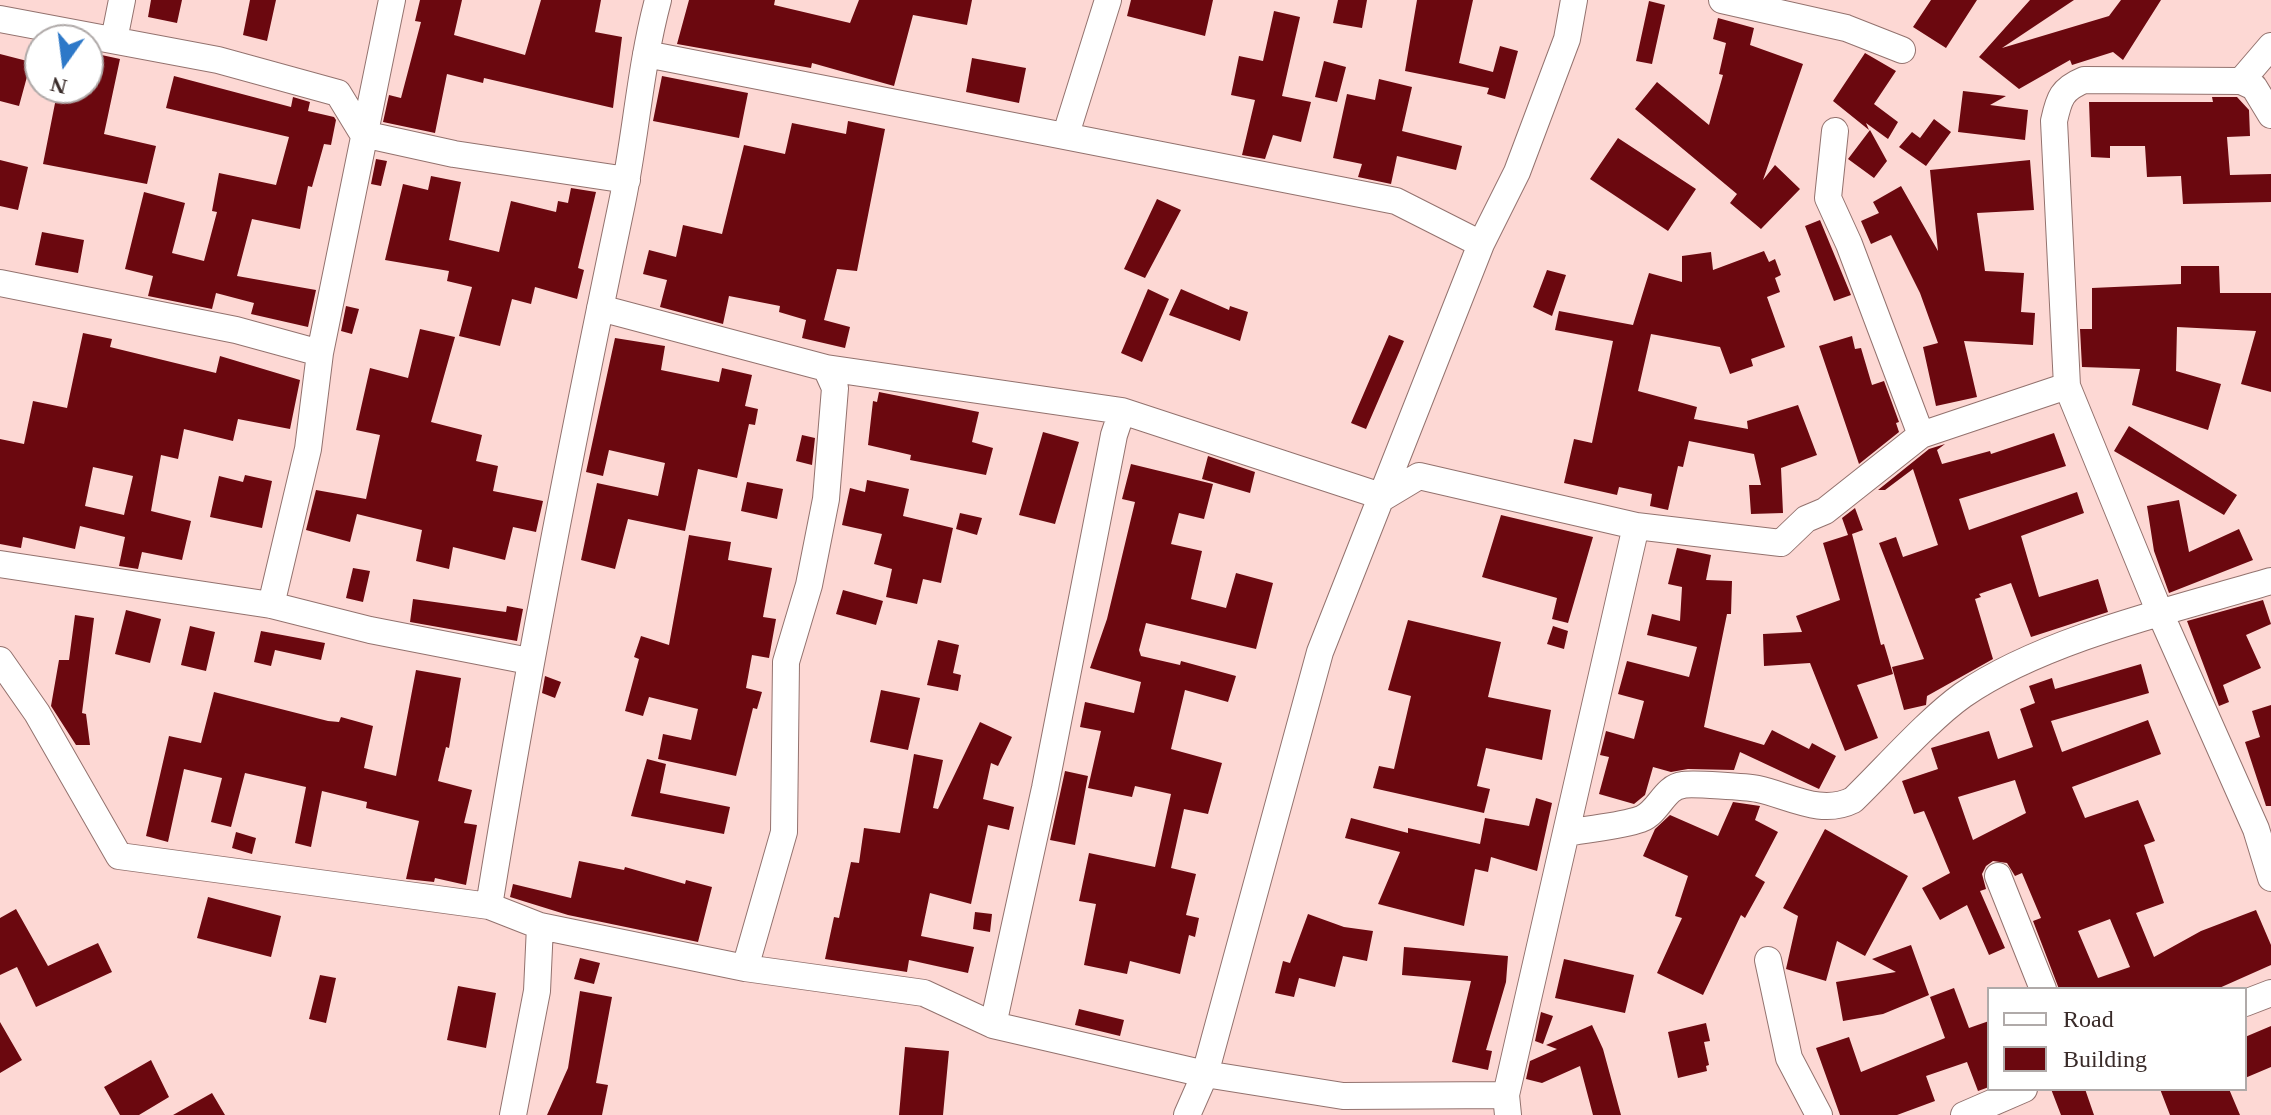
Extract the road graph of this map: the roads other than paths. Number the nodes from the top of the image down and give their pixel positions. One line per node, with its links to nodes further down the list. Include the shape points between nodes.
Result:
1 (122, 0): 8 (street)
2 (392, 0): 15 (street)
3 (658, 0): 11 (street)
4 (1108, 0): 16 (street)
5 (1574, 0): 18 (street, via 1567,39 1517,172)
6 (1722, 0): 10 (street, via 1846,28)
7 (0, 19): 8 (street)
8 (114, 40): 15 (street, via 280,74 338,93)
9 (2271, 46): 12 (street)
10 (1902, 50)
11 (646, 54): 16 (street); 17 (street)
12 (2241, 81): 13 (street, via 2254,87); 23 (street, via 2084,80 2066,88 2059,98 2054,121)
13 (2271, 115)
14 (1835, 131): 25 (street, via 1828,198)
15 (363, 134): 17 (street, via 454,154); 21 (street)
16 (1066, 134): 18 (street, via 1396,201)
17 (627, 180): 20 (street)
18 (1481, 244): 26 (street)
19 (0, 283): 21 (street, via 236,330)
20 (600, 308): 22 (street); 33 (street)
21 (320, 353): 30 (street, via 308,449)
22 (826, 368): 24 (street); 40 (street, via 835,388 826,499 786,662 784,832)
23 (2067, 386): 25 (street); 31 (street)
24 (1122, 411): 26 (street); 44 (street)
25 (1921, 435): 27 (street, via 1781,543)
26 (1384, 497): 27 (street, via 1419,476); 45 (street, via 1320,652)
27 (1636, 526): 34 (street)
28 (0, 564): 30 (street)
29 (2271, 581): 31 (street)
30 (271, 605): 33 (street)
31 (2160, 613): 34 (street, via 2023,661 1962,696 1853,800 1838,808 1755,789 1685,784 1643,818); 35 (street)
32 (0, 660): 37 (street, via 37,713 119,856)
33 (529, 661): 37 (street)
34 (1567, 833): 47 (street)
35 (2269, 862)
36 (1998, 876): 41 (street)
37 (489, 906): 38 (street)
38 (540, 926): 40 (street); 48 (street, via 537,991)
39 (1768, 960): 50 (street, via 1789,1058)
40 (745, 968): 44 (street, via 924,993)
41 (2042, 987)
42 (2271, 993): 43 (street)
43 (2247, 1002)
44 (993, 1025): 45 (street)
45 (1205, 1074): 47 (street, via 1343,1096); 49 (street)
46 (2019, 1091): 51 (street)
47 (1507, 1105)
48 (513, 1115)
49 (1187, 1115)
50 (1819, 1115)
51 (1964, 1115)

